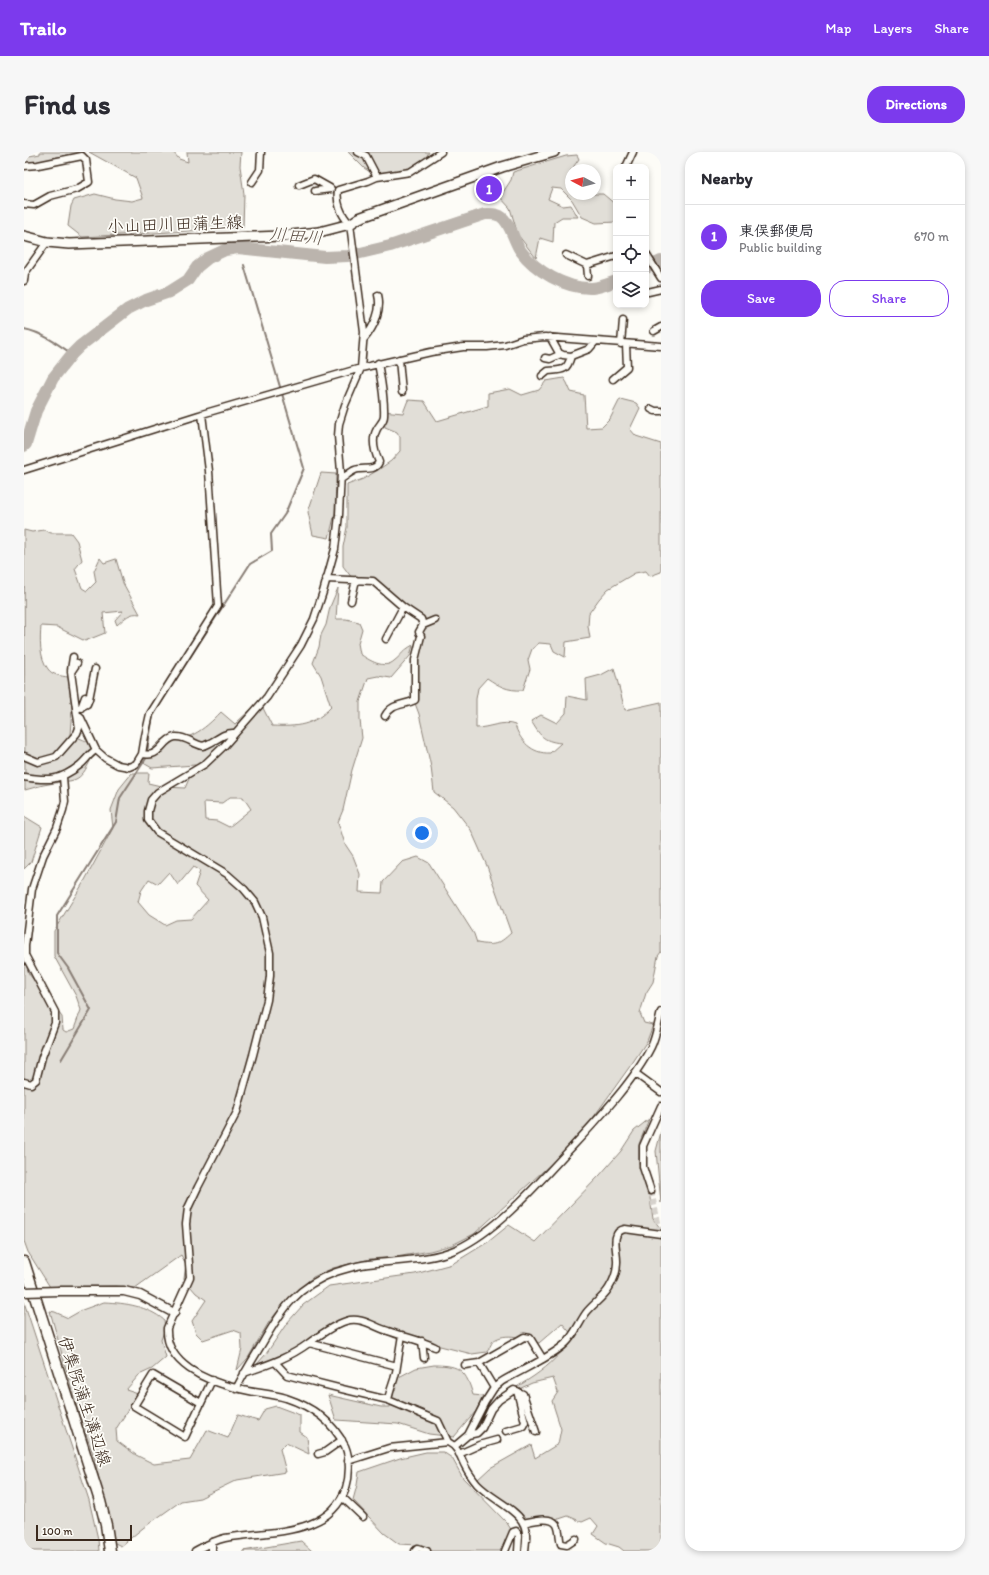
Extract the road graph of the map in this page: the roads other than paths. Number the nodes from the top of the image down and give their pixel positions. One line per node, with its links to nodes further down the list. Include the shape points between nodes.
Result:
1 (260, 152): 9 (street, via 260,170)
2 (358, 152): 8 (street, via 366,156)
3 (441, 152): 8 (street, via 410,172)
4 (554, 152): 15 (main road, 小山田川田蒲生線, via 359,218)
5 (633, 152): 6 (street)
6 (627, 164)
7 (24, 166): 14 (street, via 82,156 86,160 89,182 76,189 50,196 34,205)
8 (377, 177): 13 (street, via 338,190)
9 (252, 182)
10 (299, 185): 11 (street, via 314,179)
11 (330, 188): 12 (street); 13 (street)
12 (315, 191)
13 (337, 193): 15 (street, via 337,199)
14 (24, 204)
15 (350, 224): 17 (main road, 小山田川田蒲生線, via 301,235 89,244); 32 (street)
16 (24, 236): 17 (main road, 小山田川田蒲生線)
17 (47, 242): 24 (street, via 25,273)
18 (566, 255): 21 (street)
19 (613, 257): 21 (street)
20 (649, 259): 23 (street)
21 (587, 265): 22 (street)
22 (588, 276)
23 (660, 277)
24 (24, 281)
25 (661, 289): 26 (street)
26 (649, 292)
27 (378, 295): 32 (street, via 379,309 370,331)
28 (624, 320): 34 (street)
29 (661, 327): 30 (street)
30 (654, 331)
31 (550, 337): 33 (street); 36 (street); 39 (street, via 523,339 487,347 457,348)
32 (364, 338): 41 (street)
33 (595, 342): 34 (street); 37 (street, via 590,349)
34 (624, 344): 35 (street); 43 (street, via 627,367)
35 (661, 346)
36 (561, 354): 37 (street); 38 (street, via 550,359)
37 (571, 356): 42 (street, via 568,365 562,370 548,370)
38 (545, 358)
39 (399, 359): 40 (street); 44 (street)
40 (378, 363): 41 (street); 49 (street, via 384,417 376,431 374,442 378,466 356,470)
41 (361, 368): 47 (street); 49 (street, via 341,417 338,436)
42 (542, 376)
43 (613, 379)
44 (402, 392)
45 (651, 409): 46 (street, via 655,412)
46 (661, 411)
47 (202, 414): 48 (street); 67 (street, via 209,471 218,606 150,714)
48 (24, 470)
49 (341, 479): 50 (street, via 340,514)
50 (326, 579): 51 (street); 65 (street, via 314,619 297,652 268,697)
51 (356, 580): 52 (street); 53 (street, via 373,581)
52 (351, 601)
53 (403, 607): 55 (street, via 421,619); 56 (street)
54 (435, 620): 55 (street)
55 (423, 625): 64 (street, via 419,632 421,636 415,660 415,700 392,707)
56 (386, 639)
57 (73, 657): 60 (street)
58 (77, 663): 60 (street)
59 (95, 669): 62 (street, via 89,699 87,704)
60 (71, 672): 63 (street)
61 (85, 697): 62 (street)
62 (81, 707): 63 (street)
63 (79, 715): 66 (street); 68 (street, via 78,733 56,757 38,762)
64 (385, 716)
65 (234, 733): 67 (street, via 228,732 203,746 186,738 175,737 167,740 152,754); 80 (street, via 205,764 158,792 151,800 148,811 149,823 157,832 227,874 244,889 255,902 262,917 270,952 268,1000 237,1112 188,1208 186,1224 190,1277)
66 (96, 750): 67 (street, via 118,765 129,767 136,764); 70 (street)
67 (142, 754)
68 (24, 756)
69 (24, 777): 70 (street, via 42,780)
70 (63, 777): 73 (street, via 63,810 43,856 32,890 25,946 29,964 55,1012 55,1023 36,1080 31,1084)
71 (661, 1012): 72 (street, via 651,1047)
72 (635, 1073): 74 (street); 91 (street, via 602,1114 552,1168 487,1230 457,1248 436,1256 367,1264 320,1278 301,1291 283,1309)
73 (24, 1082)
74 (661, 1092)
75 (661, 1106): 76 (street, via 643,1146 643,1168)
76 (651, 1191)
77 (661, 1234): 86 (street, via 625,1229 617,1233 614,1245 617,1262 615,1277 606,1294 587,1312 566,1344)
78 (24, 1262): 113 (main road, 伊集院蒲生溝辺線, via 100,1501)
79 (24, 1292): 80 (street, bridge, via 124,1291 140,1295)
80 (174, 1313): 92 (street, via 166,1328 171,1349 191,1370)
81 (402, 1335): 82 (street); 83 (street, via 355,1320 333,1327); 90 (street)
82 (422, 1341): 84 (street); 85 (street)
83 (309, 1343): 87 (street); 90 (street)
84 (435, 1347)
85 (424, 1358)
86 (542, 1358): 88 (street, via 530,1338 524,1337); 93 (street)
87 (275, 1362): 91 (street); 96 (street, via 287,1375)
88 (478, 1363): 89 (street); 93 (street)
89 (465, 1365)
90 (397, 1366): 96 (street)
91 (244, 1373): 94 (street)
92 (212, 1380): 94 (street); 97 (street)
93 (494, 1388): 100 (street)
94 (236, 1389): 101 (street, via 286,1398 310,1408 328,1422)
95 (517, 1391): 98 (street, via 525,1422 523,1426); 99 (street, via 523,1394); 100 (street, via 514,1390 499,1400 482,1428 477,1433)
96 (388, 1400): 103 (street, via 438,1421)
97 (201, 1403): 97 (street, via 185,1438 134,1406 153,1375)
98 (506, 1431)
99 (536, 1432)
100 (468, 1435): 104 (street)
101 (342, 1440): 105 (street); 107 (street)
102 (497, 1440): 106 (street)
103 (448, 1442): 104 (street); 107 (street, via 389,1448)
104 (455, 1446): 106 (street)
105 (318, 1454)
106 (459, 1454): 110 (street, via 477,1484 514,1512)
107 (348, 1461): 108 (street, via 348,1481)
108 (342, 1497): 109 (street); 112 (street, via 325,1516 292,1531 224,1538)
109 (363, 1517)
110 (523, 1523): 111 (street, via 537,1519 552,1521 557,1525 561,1544 567,1545); 120 (street, via 526,1533)
111 (576, 1539)
112 (212, 1542): 114 (street); 115 (street)
113 (110, 1551)
114 (195, 1551)
115 (212, 1551)
116 (415, 1551): 117 (street, via 418,1548)
117 (427, 1551)
118 (505, 1551): 119 (street, via 516,1531 519,1536)
119 (518, 1551)
120 (525, 1551)

